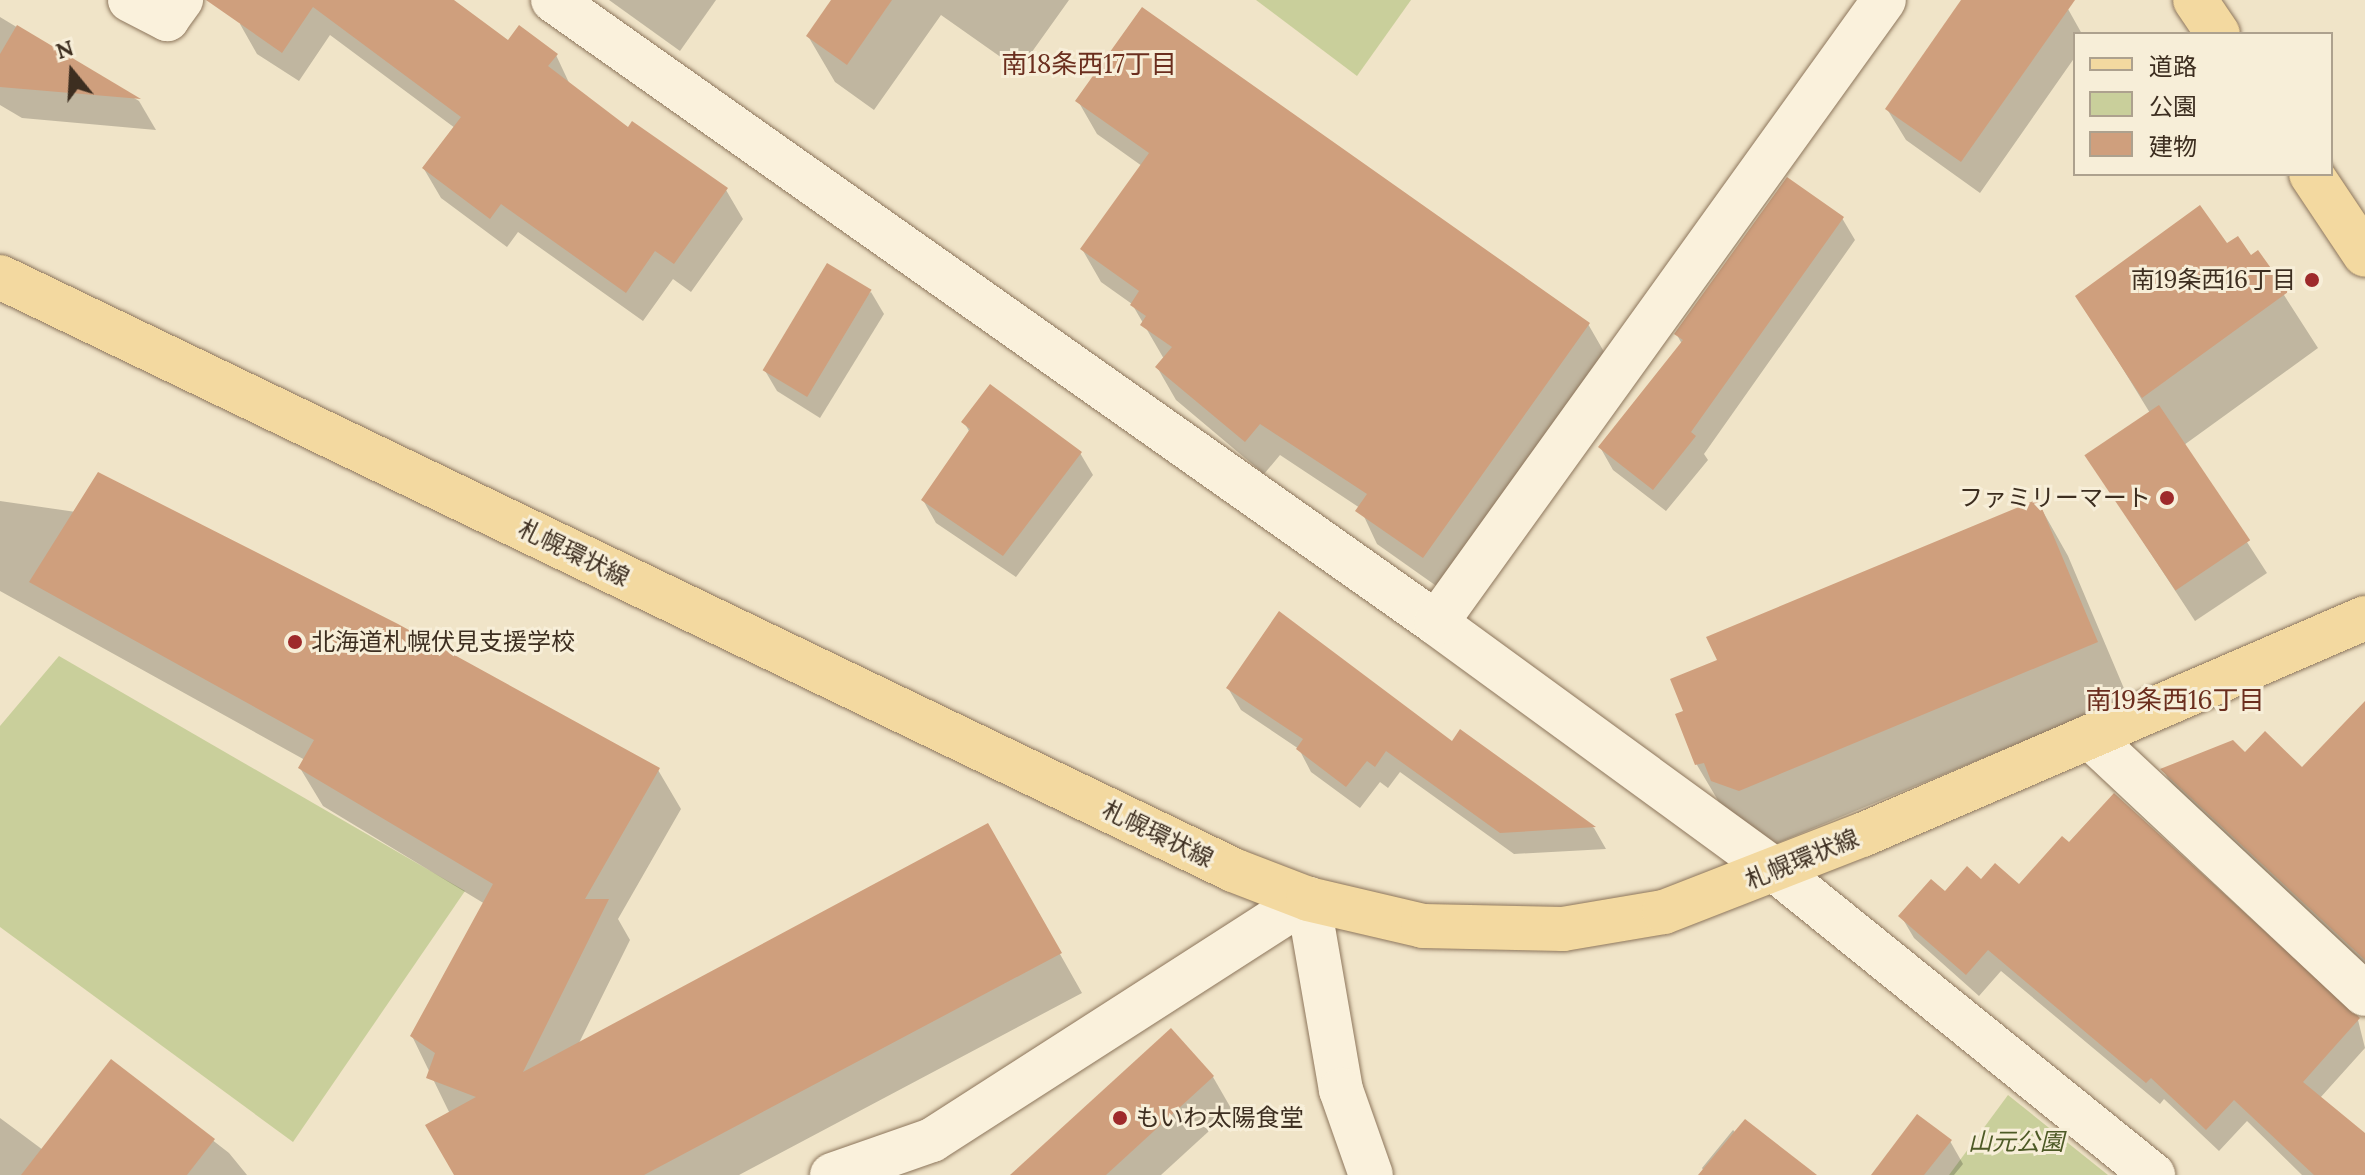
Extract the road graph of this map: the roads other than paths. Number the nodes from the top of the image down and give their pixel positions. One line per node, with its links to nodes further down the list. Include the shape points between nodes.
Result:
1 (130, 0): 2 (street, via 167,19)
2 (181, 0)
3 (553, 0): 11 (street)
4 (1884, 0): 11 (street)
5 (2195, 0): 6 (main road)
6 (2217, 32)
7 (2312, 176): 8 (main road)
8 (2365, 255)
9 (0, 277): 14 (main road, 札幌環状線, via 1218,863)
10 (2365, 618): 12 (main road, 札幌環状線)
11 (1436, 623): 13 (street)
12 (2090, 737): 13 (main road, 札幌環状線); 15 (street)
13 (1775, 870): 14 (main road, 札幌環状線, via 1664,912 1563,929 1423,926); 18 (street)
14 (1308, 899): 16 (street, via 932,1140); 17 (street, via 1341,1090)
15 (2365, 994)
16 (832, 1175)
17 (1371, 1175)
18 (2153, 1175)

